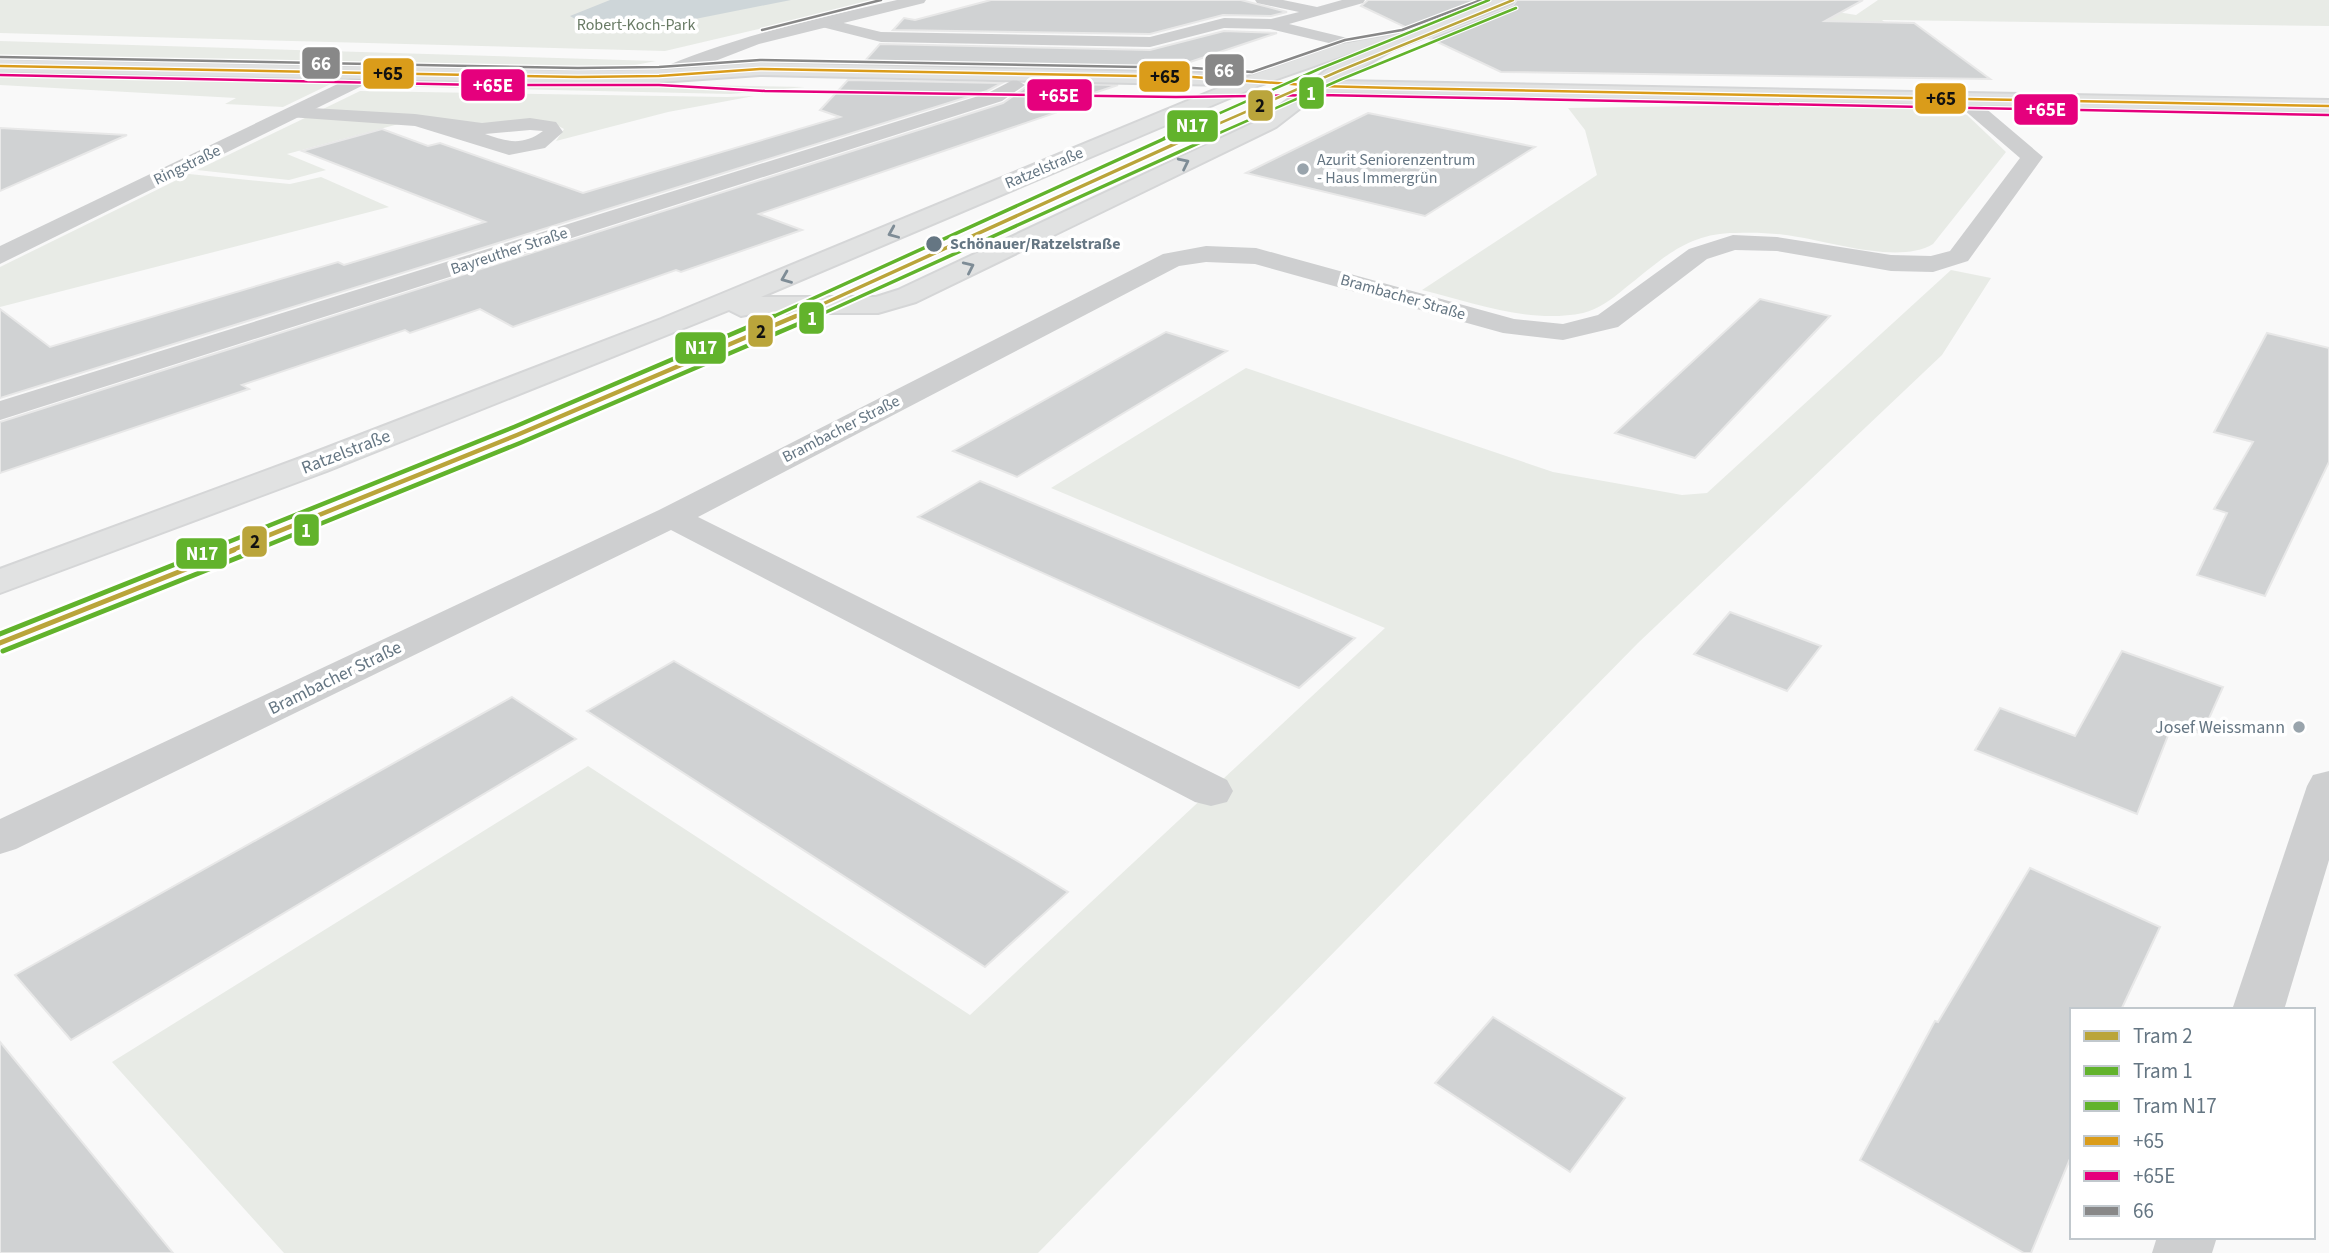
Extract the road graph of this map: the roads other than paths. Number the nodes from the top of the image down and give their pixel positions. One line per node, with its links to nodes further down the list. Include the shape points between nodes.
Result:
1 (918, 0): 6 (street)
2 (1262, 0): 5 (lane)
3 (1358, 0): 5 (lane)
4 (1506, 0): 8 (main road, Ratzelstraße)
5 (1318, 12): 7 (lane)
6 (823, 23): 7 (lane, via 881,37 1144,42 1227,23); 10 (street)
7 (1271, 24): 9 (lane)
8 (1404, 38): 9 (main road, Ratzelstraße); 11 (main road, Ratzelstraße)
9 (1358, 45): 16 (main road, Ratzelstraße)
10 (730, 46): 13 (street, via 727,51 734,60); 15 (street)
11 (1382, 50): 18 (main road, Ratzelstraße); 20 (main road, via 1381,55 1399,68)
12 (0, 66): 14 (main road)
13 (760, 69): 15 (main road); 16 (main road, via 1166,77)
14 (373, 73): 15 (main road); 23 (street, Ringstraße)
15 (659, 76): 17 (main road)
16 (1245, 84): 18 (main road); 19 (main road); 24 (main road, Ratzelstraße)
17 (1015, 85): 19 (main road); 28 (street, Bayreuther Straße, via 995,97)
18 (1319, 86): 20 (main road); 27 (main road, Ratzelstraße, one-way to 18, via 756,305 878,305 907,296 1269,123)
19 (1104, 87): 24 (main road, via 1148,99)
20 (1469, 90): 21 (main road)
21 (1963, 99): 22 (main road); 29 (street, Brambacher Straße, via 2032,157 1959,256 1933,264 1891,263 1777,244 1732,242 1698,254 1608,321 1563,332 1513,327 1256,256 1206,254 1172,259)
22 (2329, 106)
23 (295, 113): 25 (lane, via 388,116); 26 (street, Ringstraße)
24 (1164, 116): 27 (main road, Ratzelstraße, one-way to 27)
25 (439, 125): 25 (lane, via 509,149 538,144 554,132 530,124 482,129)
26 (0, 256)
27 (691, 317): 30 (main road, Ratzelstraße)
28 (0, 411)
29 (671, 517): 32 (street); 33 (street, Brambacher Straße)
30 (0, 582)
31 (2329, 786): 34 (street)
32 (1211, 791)
33 (0, 838)
34 (2259, 1008)

